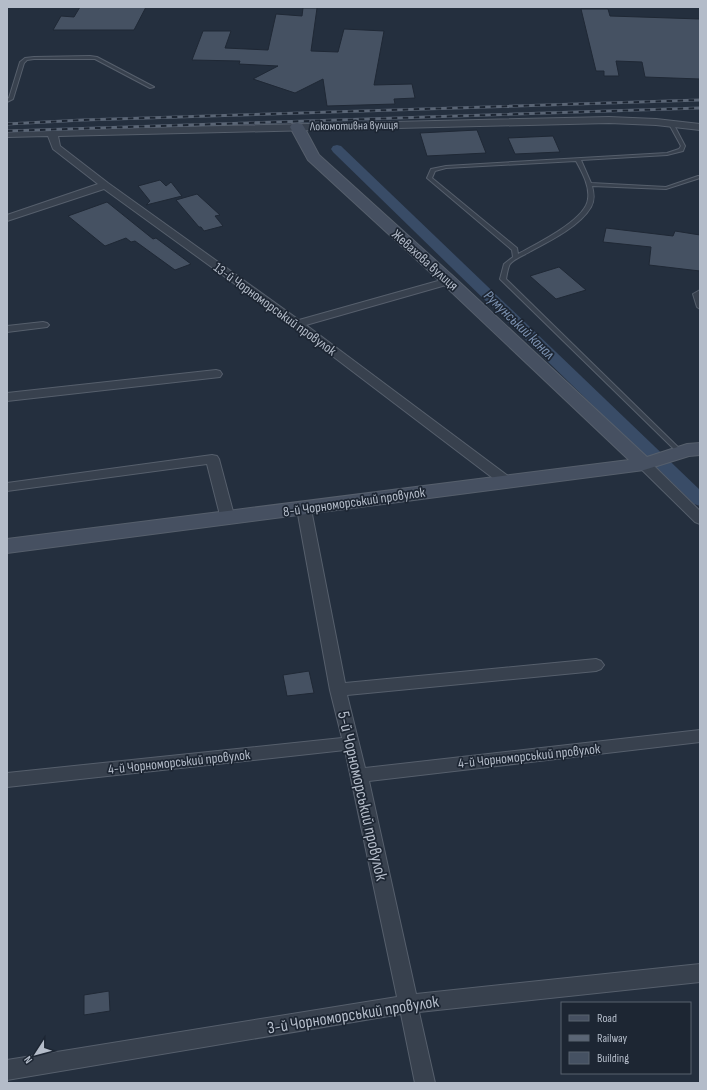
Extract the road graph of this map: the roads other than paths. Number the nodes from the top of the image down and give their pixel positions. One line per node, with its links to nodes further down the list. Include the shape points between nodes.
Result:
1 (152, 87): 2 (lane, via 96,58 34,58 22,62 11,100)
2 (7, 101)
3 (671, 124): 4 (street, Локомотивна вулиця, via 640,121 570,121); 5 (street, Локомотивна вулиця); 8 (lane, via 683,146 680,150 667,154)
4 (297, 127): 6 (street, Локомотивна вулиця); 14 (street, Жевахова вулиця, via 313,157)
5 (700, 127)
6 (52, 132): 7 (street, Локомотивна вулиця); 11 (street, 13-й Чорноморський провулок, via 56,147)
7 (7, 134)
8 (578, 159): 10 (lane); 13 (lane, via 446,167 433,170 429,178 515,249)
9 (698, 177): 10 (lane, via 666,188)
10 (589, 184): 13 (lane, via 589,206 576,220)
11 (105, 185): 12 (street); 17 (street, 13-й Чорноморський провулок)
12 (7, 219)
13 (516, 257): 23 (lane, via 507,264 503,279)
14 (450, 281): 17 (street); 24 (street, Жевахова вулиця)
15 (700, 292): 16 (lane, via 696,294)
16 (700, 307)
17 (297, 324): 25 (street, 13-й Чорноморський провулок)
18 (43, 325): 19 (street)
19 (7, 329)
20 (216, 374): 21 (street)
21 (7, 397)
22 (700, 449): 23 (street, 8-й Чорноморський провулок)
23 (680, 452): 24 (street, 8-й Чорноморський провулок)
24 (644, 464): 25 (street, 8-й Чорноморський провулок); 29 (street, Жевахова вулиця)
25 (507, 482): 27 (street, 8-й Чорноморський провулок)
26 (7, 487): 28 (street, via 212,459)
27 (304, 508): 28 (street, 8-й Чорноморський провулок); 32 (street, 5-й Чорноморський провулок)
28 (228, 519): 30 (street, 8-й Чорноморський провулок)
29 (700, 519)
30 (7, 546)
31 (596, 665): 32 (street)
32 (338, 690): 34 (street, 5-й Чорноморський провулок)
33 (700, 736): 35 (street, 4-й Чорноморський провулок)
34 (351, 743): 35 (street, 5-й Чорноморський провулок); 36 (street, 4-й Чорноморський провулок)
35 (359, 775): 38 (street, 5-й Чорноморський провулок)
36 (7, 780)
37 (700, 974): 38 (street, 3-й Чорноморський провулок)
38 (408, 1004): 39 (street, 3-й Чорноморський провулок); 40 (street, 5-й Чорноморський провулок)
39 (7, 1070)
40 (425, 1083)

